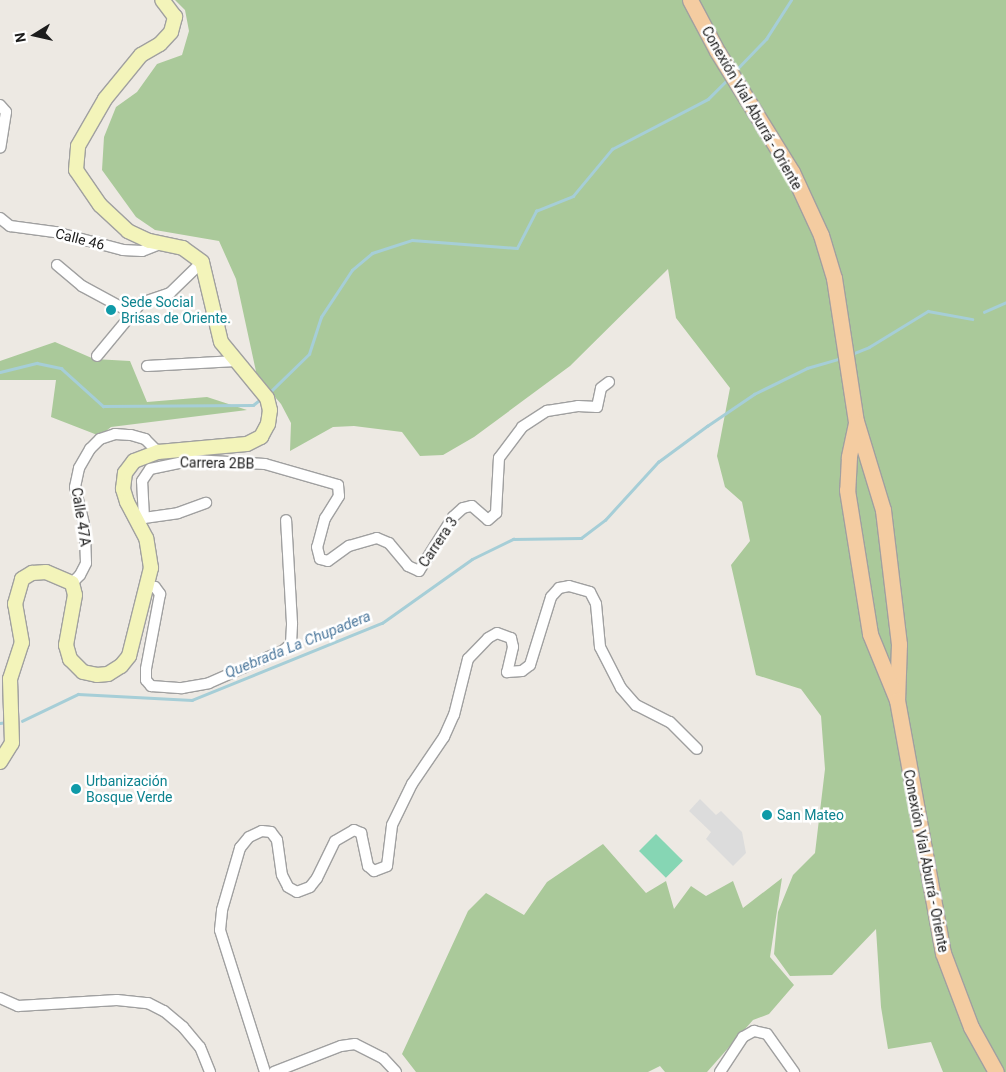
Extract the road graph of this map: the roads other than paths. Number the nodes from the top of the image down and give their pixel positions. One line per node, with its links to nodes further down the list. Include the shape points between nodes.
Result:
1 (162, 0): 6 (main road, via 175,17 171,32 160,44 141,55 118,81 97,111 78,146 75,159 82,182 116,221 128,231)
2 (690, 0): 14 (main road, Conexión Vial Aburrá - Oriente, via 717,51 792,172 821,235 838,294)
3 (3, 108): 4 (street)
4 (0, 148)
5 (0, 218): 6 (street, Calle 46, via 10,226 55,232 122,250 142,250)
6 (160, 244): 7 (main road, via 183,248)
7 (202, 262): 9 (street, via 170,294 148,298); 11 (main road, via 221,342)
8 (57, 265): 9 (street, via 82,286)
9 (132, 313): 10 (street)
10 (98, 356)
11 (236, 361): 12 (street); 15 (main road, via 265,394 270,410 268,424 261,437 247,444)
12 (147, 366)
13 (609, 382): 19 (street, Carrera 3, via 601,388 596,407 547,411 522,427 499,458 496,513 488,520 472,506 463,508 453,517 421,570 412,569 389,543 377,538 354,544 328,560 320,559 317,547 325,518 336,503)
14 (855, 417): 16 (main road, Conexión Vial Aburrá - Oriente); 17 (main road, Conexión Vial Aburrá - Oriente)
15 (158, 452): 21 (main road, via 134,461 125,473 123,489); 23 (street, Calle 47A, via 145,439 115,434 100,439 90,449 79,468 75,487 85,528 86,563)
16 (848, 457): 17 (main road); 18 (main road, Conexión Vial Aburrá - Oriente)
17 (870, 470): 18 (main road); 26 (main road, Conexión Vial Aburrá - Oriente, via 883,510)
18 (847, 476): 25 (main road, Conexión Vial Aburrá - Oriente)
19 (340, 490): 21 (street, Carrera 2BB, via 338,485 325,480 265,464 241,460 182,460 150,469 143,476)
20 (206, 503): 21 (street, via 178,513)
21 (140, 519): 24 (main road, via 151,552)
22 (286, 520): 24 (street, via 292,623 290,644 284,650 209,683 182,688 151,686 146,680 146,669 160,594)
23 (72, 583): 24 (main road, via 75,595 66,645 70,659 83,672 97,675 108,674 129,656); 30 (main road, via 46,572 32,573 22,579 17,589 15,604 23,634 10,679 14,726 12,743)
24 (147, 586)
25 (873, 645): 26 (main road, via 892,642); 27 (main road, Conexión Vial Aburrá - Oriente)
26 (899, 652): 27 (main road); 28 (main road, Conexión Vial Aburrá - Oriente)
27 (881, 663): 28 (main road, Conexión Vial Aburrá - Oriente)
28 (897, 702): 38 (main road, Conexión Vial Aburrá - Oriente, via 933,907 955,991)
29 (697, 749): 33 (street, via 670,722 636,705 620,688 600,647 596,604 590,592 569,586 559,588 551,597 530,665 522,671 507,672 512,638 497,634 488,638 468,659 448,730 412,784 392,825 387,866 374,871 368,866 361,833 354,830 334,842 317,878 310,887 297,892 288,887 282,875 277,840 271,832 262,830 249,837 240,848 220,930)
30 (0, 762)
31 (0, 998): 32 (street, via 18,1006 117,1000 148,1003 183,1027 200,1047)
32 (210, 1072)
33 (265, 1072)
34 (274, 1072): 35 (street, via 341,1046 355,1044 383,1058)
35 (396, 1072)
36 (720, 1072): 37 (street, via 743,1038 754,1031 767,1034)
37 (794, 1072)
38 (996, 1072)

